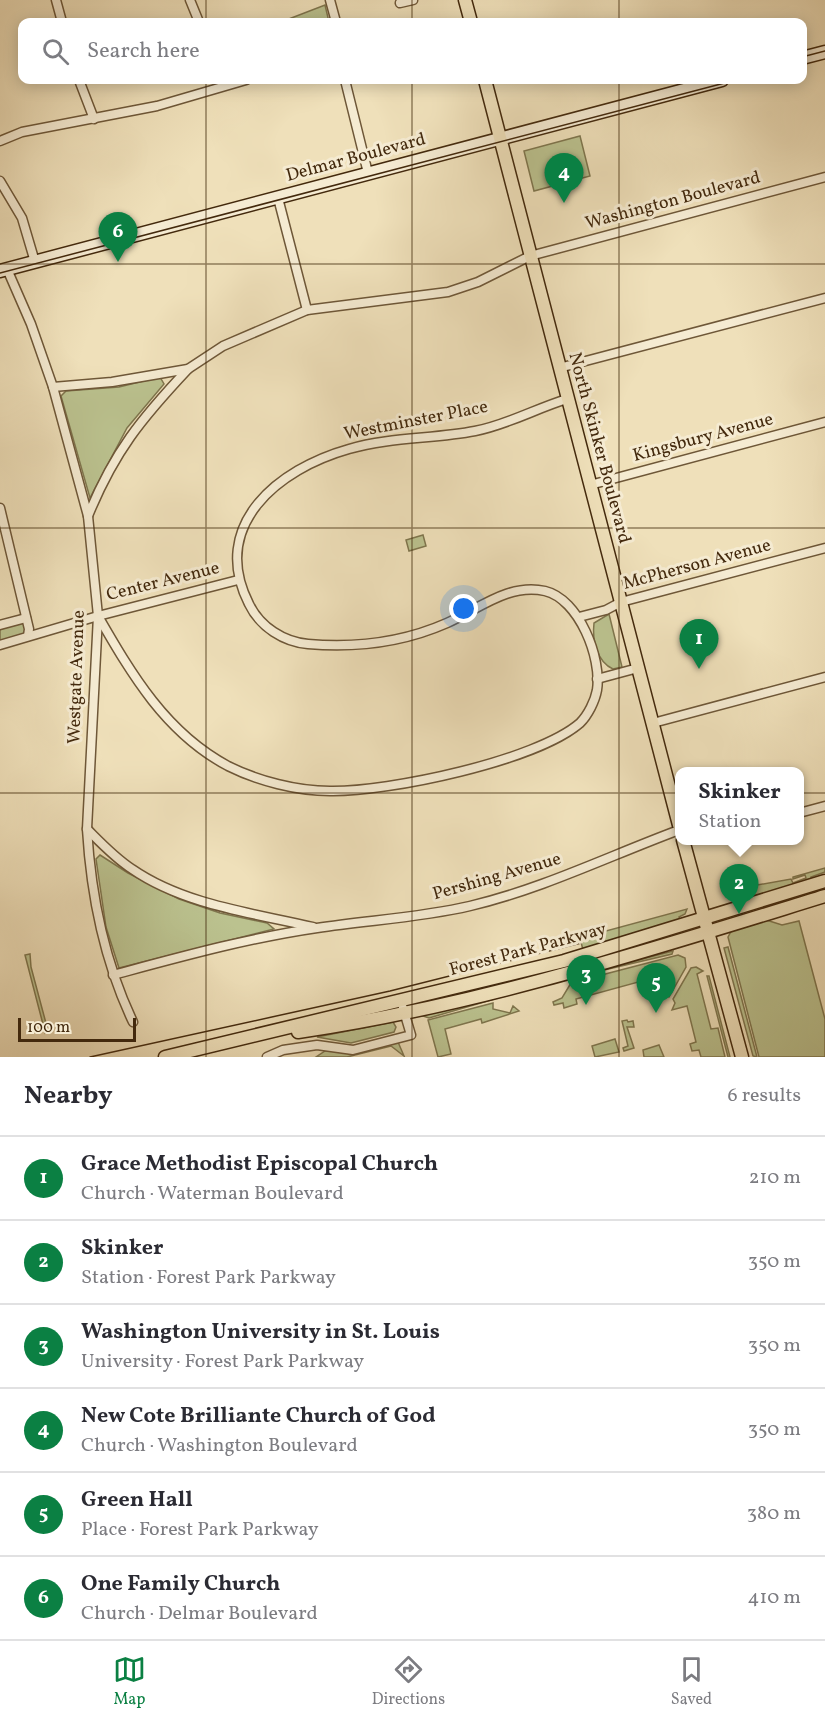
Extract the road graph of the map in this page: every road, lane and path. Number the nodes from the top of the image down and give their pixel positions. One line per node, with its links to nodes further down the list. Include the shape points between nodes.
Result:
1 (56, 0): 7 (street)
2 (190, 0): 8 (street)
3 (330, 0): 9 (street)
4 (413, 0): 6 (street)
5 (465, 0): 10 (main road)
6 (400, 3)
7 (61, 18)
8 (197, 18)
9 (335, 18)
10 (470, 18)
11 (825, 52): 12 (main road)
12 (807, 57)
13 (81, 84): 18 (street)
14 (224, 84): 18 (street, via 157,106)
15 (346, 84): 21 (street)
16 (486, 84): 19 (main road, North Skinker Boulevard)
17 (707, 84): 19 (main road, Delmar Boulevard)
18 (94, 119): 20 (street, via 22,132)
19 (500, 138): 21 (main road, Delmar Boulevard); 25 (main road, North Skinker Boulevard)
20 (0, 141)
21 (368, 173): 24 (main road, Delmar Boulevard)
22 (825, 177): 25 (street, Washington Boulevard)
23 (0, 181): 26 (street, via 22,218)
24 (278, 198): 26 (main road, Delmar Boulevard); 29 (street)
25 (530, 256): 29 (street, Washington Boulevard, via 478,282 448,291); 30 (main road, North Skinker Boulevard)
26 (35, 262): 27 (main road, Delmar Boulevard)
27 (3, 270): 32 (street, Westgate Avenue, via 30,321)
28 (825, 298): 30 (street)
29 (306, 310): 31 (street, Washington Boulevard, via 223,346)
30 (559, 368): 33 (main road, North Skinker Boulevard)
31 (188, 369): 32 (street); 37 (street, via 123,444)
32 (53, 387): 37 (street, Westgate Avenue)
33 (567, 399): 35 (main road, North Skinker Boulevard); 39 (street, Westminster Place, via 479,430 351,448 318,460 288,478 251,510 237,540)
34 (825, 422): 35 (street, Kingsbury Avenue)
35 (590, 485): 40 (main road, North Skinker Boulevard)
36 (0, 508): 43 (street)
37 (87, 516): 41 (street, Westgate Avenue)
38 (825, 548): 40 (street, McPherson Avenue)
39 (238, 580): 41 (street, Center Avenue); 42 (street, via 251,610 275,634 303,644 354,646 401,638 446,624 507,593 522,590 549,592 562,598)
40 (621, 602): 42 (street, McPherson Avenue); 47 (main road, North Skinker Boulevard)
41 (98, 616): 45 (street, Center Avenue); 49 (street, via 155,706 189,740 239,770 277,784 327,791 380,788 437,777 539,745 580,722 591,708); 54 (street, Westgate Avenue)
42 (579, 617): 49 (street)
43 (26, 618): 44 (street); 45 (street)
44 (0, 625)
45 (28, 636): 46 (street, Center Avenue)
46 (0, 645)
47 (638, 668): 49 (street); 50 (main road, North Skinker Boulevard)
48 (825, 677): 50 (street)
49 (597, 679)
50 (653, 723): 52 (main road, North Skinker Boulevard)
51 (825, 806): 53 (street)
52 (675, 809)
53 (804, 812)
54 (87, 829): 60 (street, Pershing Avenue, via 112,854 156,883 215,905); 62 (street, Westgate Avenue, via 100,931)
55 (675, 832): 60 (street, Pershing Avenue, via 590,867 470,906 387,921)
56 (687, 845): 59 (main road)
57 (825, 881): 59 (main road, Forest Park Parkway)
58 (825, 896): 61 (main road, Forest Park Parkway)
59 (705, 919): 61 (main road); 63 (main road, Forest Park Parkway)
60 (316, 928): 62 (street, Pershing Avenue)
61 (708, 932): 63 (main road, Forest Park Parkway, via 549,976); 67 (main road)
62 (113, 975): 64 (street, Westgate Avenue)
63 (403, 1007): 65 (main road, Forest Park Parkway, via 338,1026 237,1041); 66 (street, via 411,1035 360,1049 317,1045)
64 (133, 1022)
65 (165, 1057)
66 (267, 1057)
67 (742, 1057)

